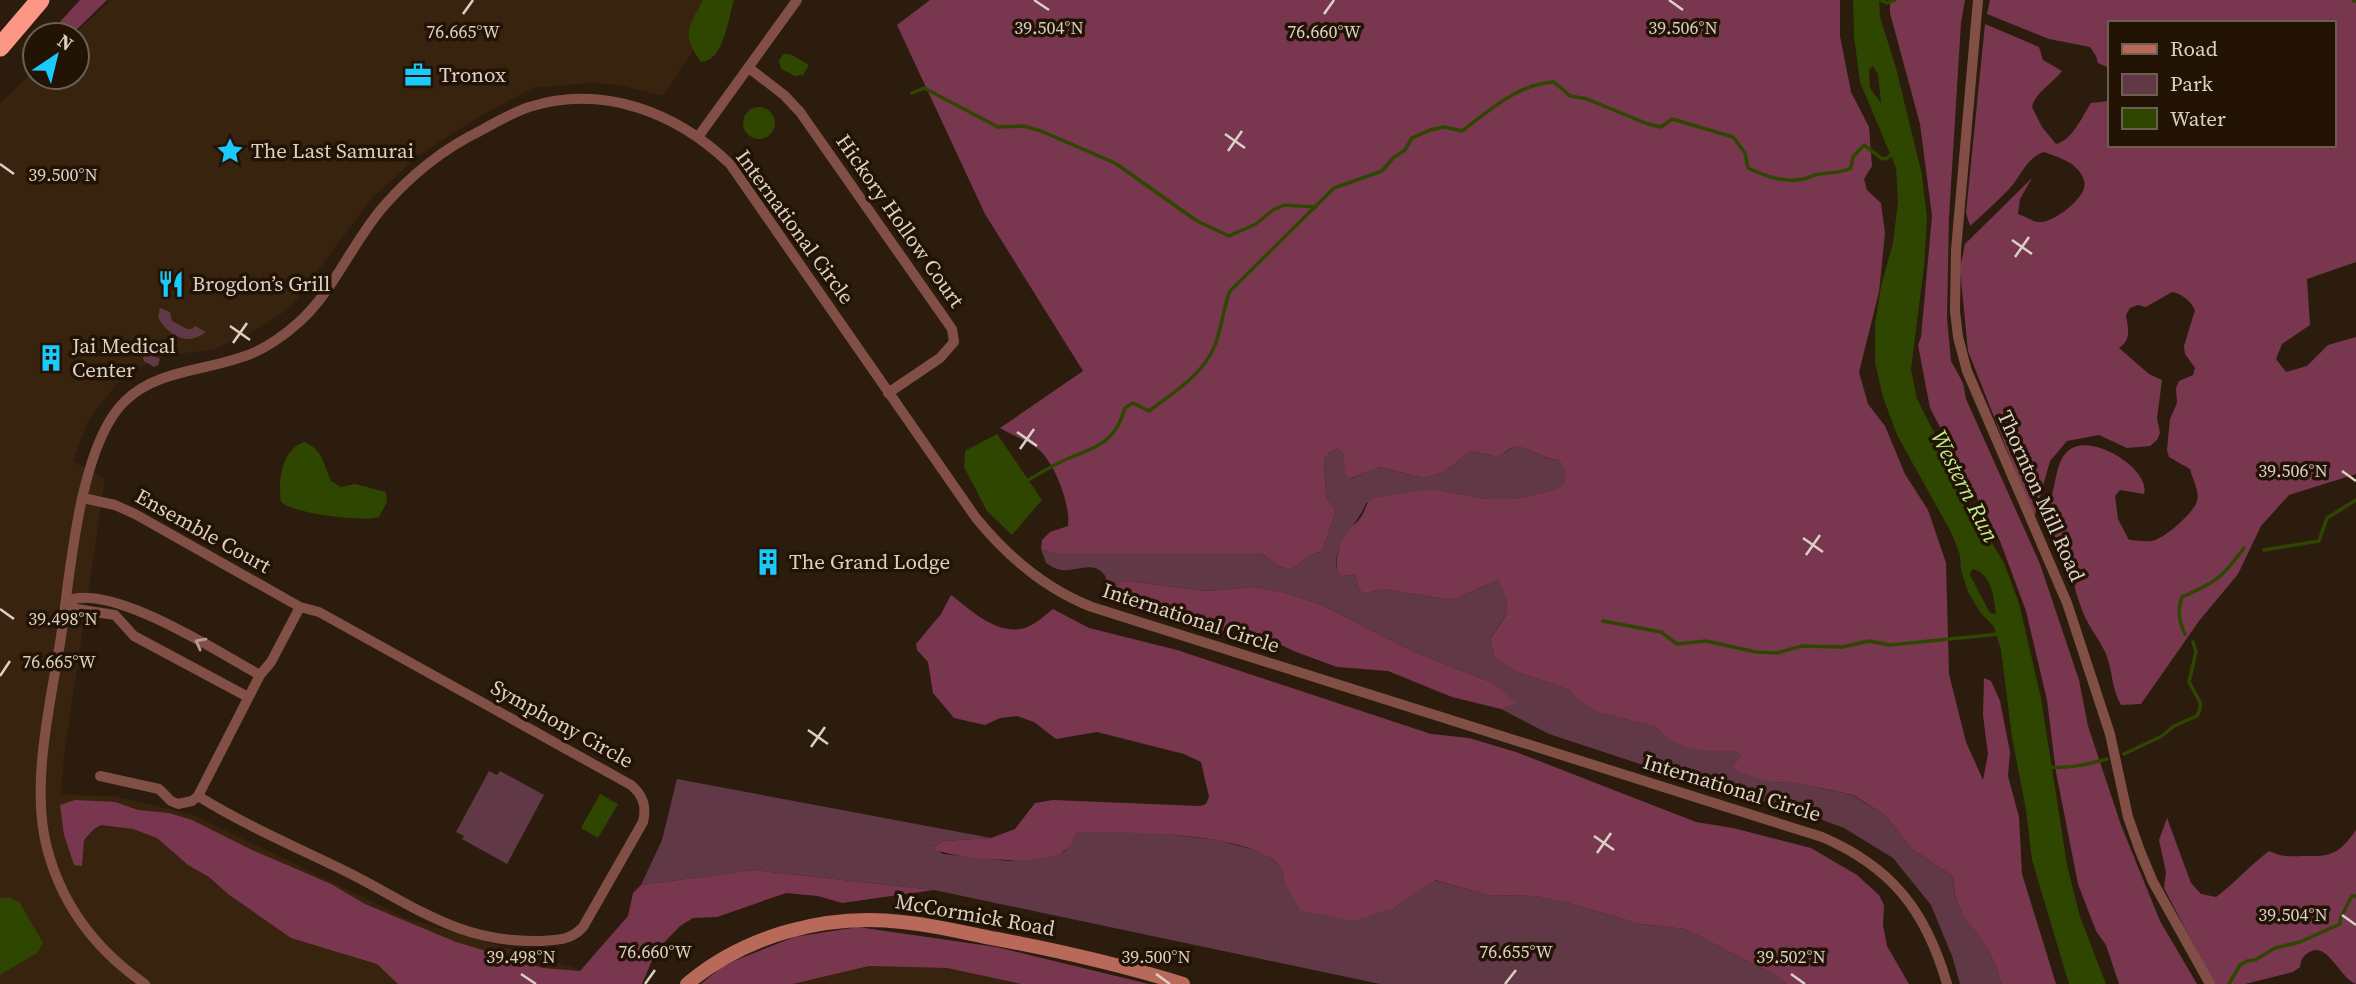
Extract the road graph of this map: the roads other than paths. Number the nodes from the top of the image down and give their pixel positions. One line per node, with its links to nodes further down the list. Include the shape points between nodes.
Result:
1 (40, 0): 4 (highway)
2 (797, 0): 5 (street)
3 (1978, 0): 20 (street, Thornton Mill Road, via 1956,250 1958,337 1986,418 2067,603 2110,734 2140,851)
4 (0, 47)
5 (749, 68): 6 (street); 7 (street, Hickory Hollow Court, via 800,112 952,329 954,342 940,358)
6 (698, 137): 7 (street, International Circle, via 743,180); 8 (street, International Circle, via 641,107 584,100 528,107 465,138 412,177 383,207 315,306 282,336 242,358 157,380 124,402 100,442)
7 (888, 393): 19 (street, International Circle, via 989,535 1021,566 1069,598 1822,837 1875,866 1904,894 1929,933)
8 (83, 498): 9 (street, International Circle); 10 (street, Ensemble Court, via 135,514)
9 (66, 601): 11 (street, via 76,609); 16 (street, International Circle, via 41,781 46,845 58,883 82,924 113,959)
10 (300, 607): 12 (street); 15 (street, Symphony Circle, via 318,612 631,785 645,805 643,822 577,933 562,940 510,942 438,922)
11 (117, 609): 12 (street, one-way to 11, via 145,613); 13 (street, via 134,636)
12 (260, 675): 13 (street)
13 (248, 697): 15 (street)
14 (100, 776): 15 (street, via 159,789 178,804)
15 (198, 796)
16 (145, 984)
17 (687, 984): 18 (main road, McCormick Road, via 713,964 765,939 815,925 870,920 1058,950)
18 (1183, 984)
19 (1947, 984)
20 (2210, 984)

